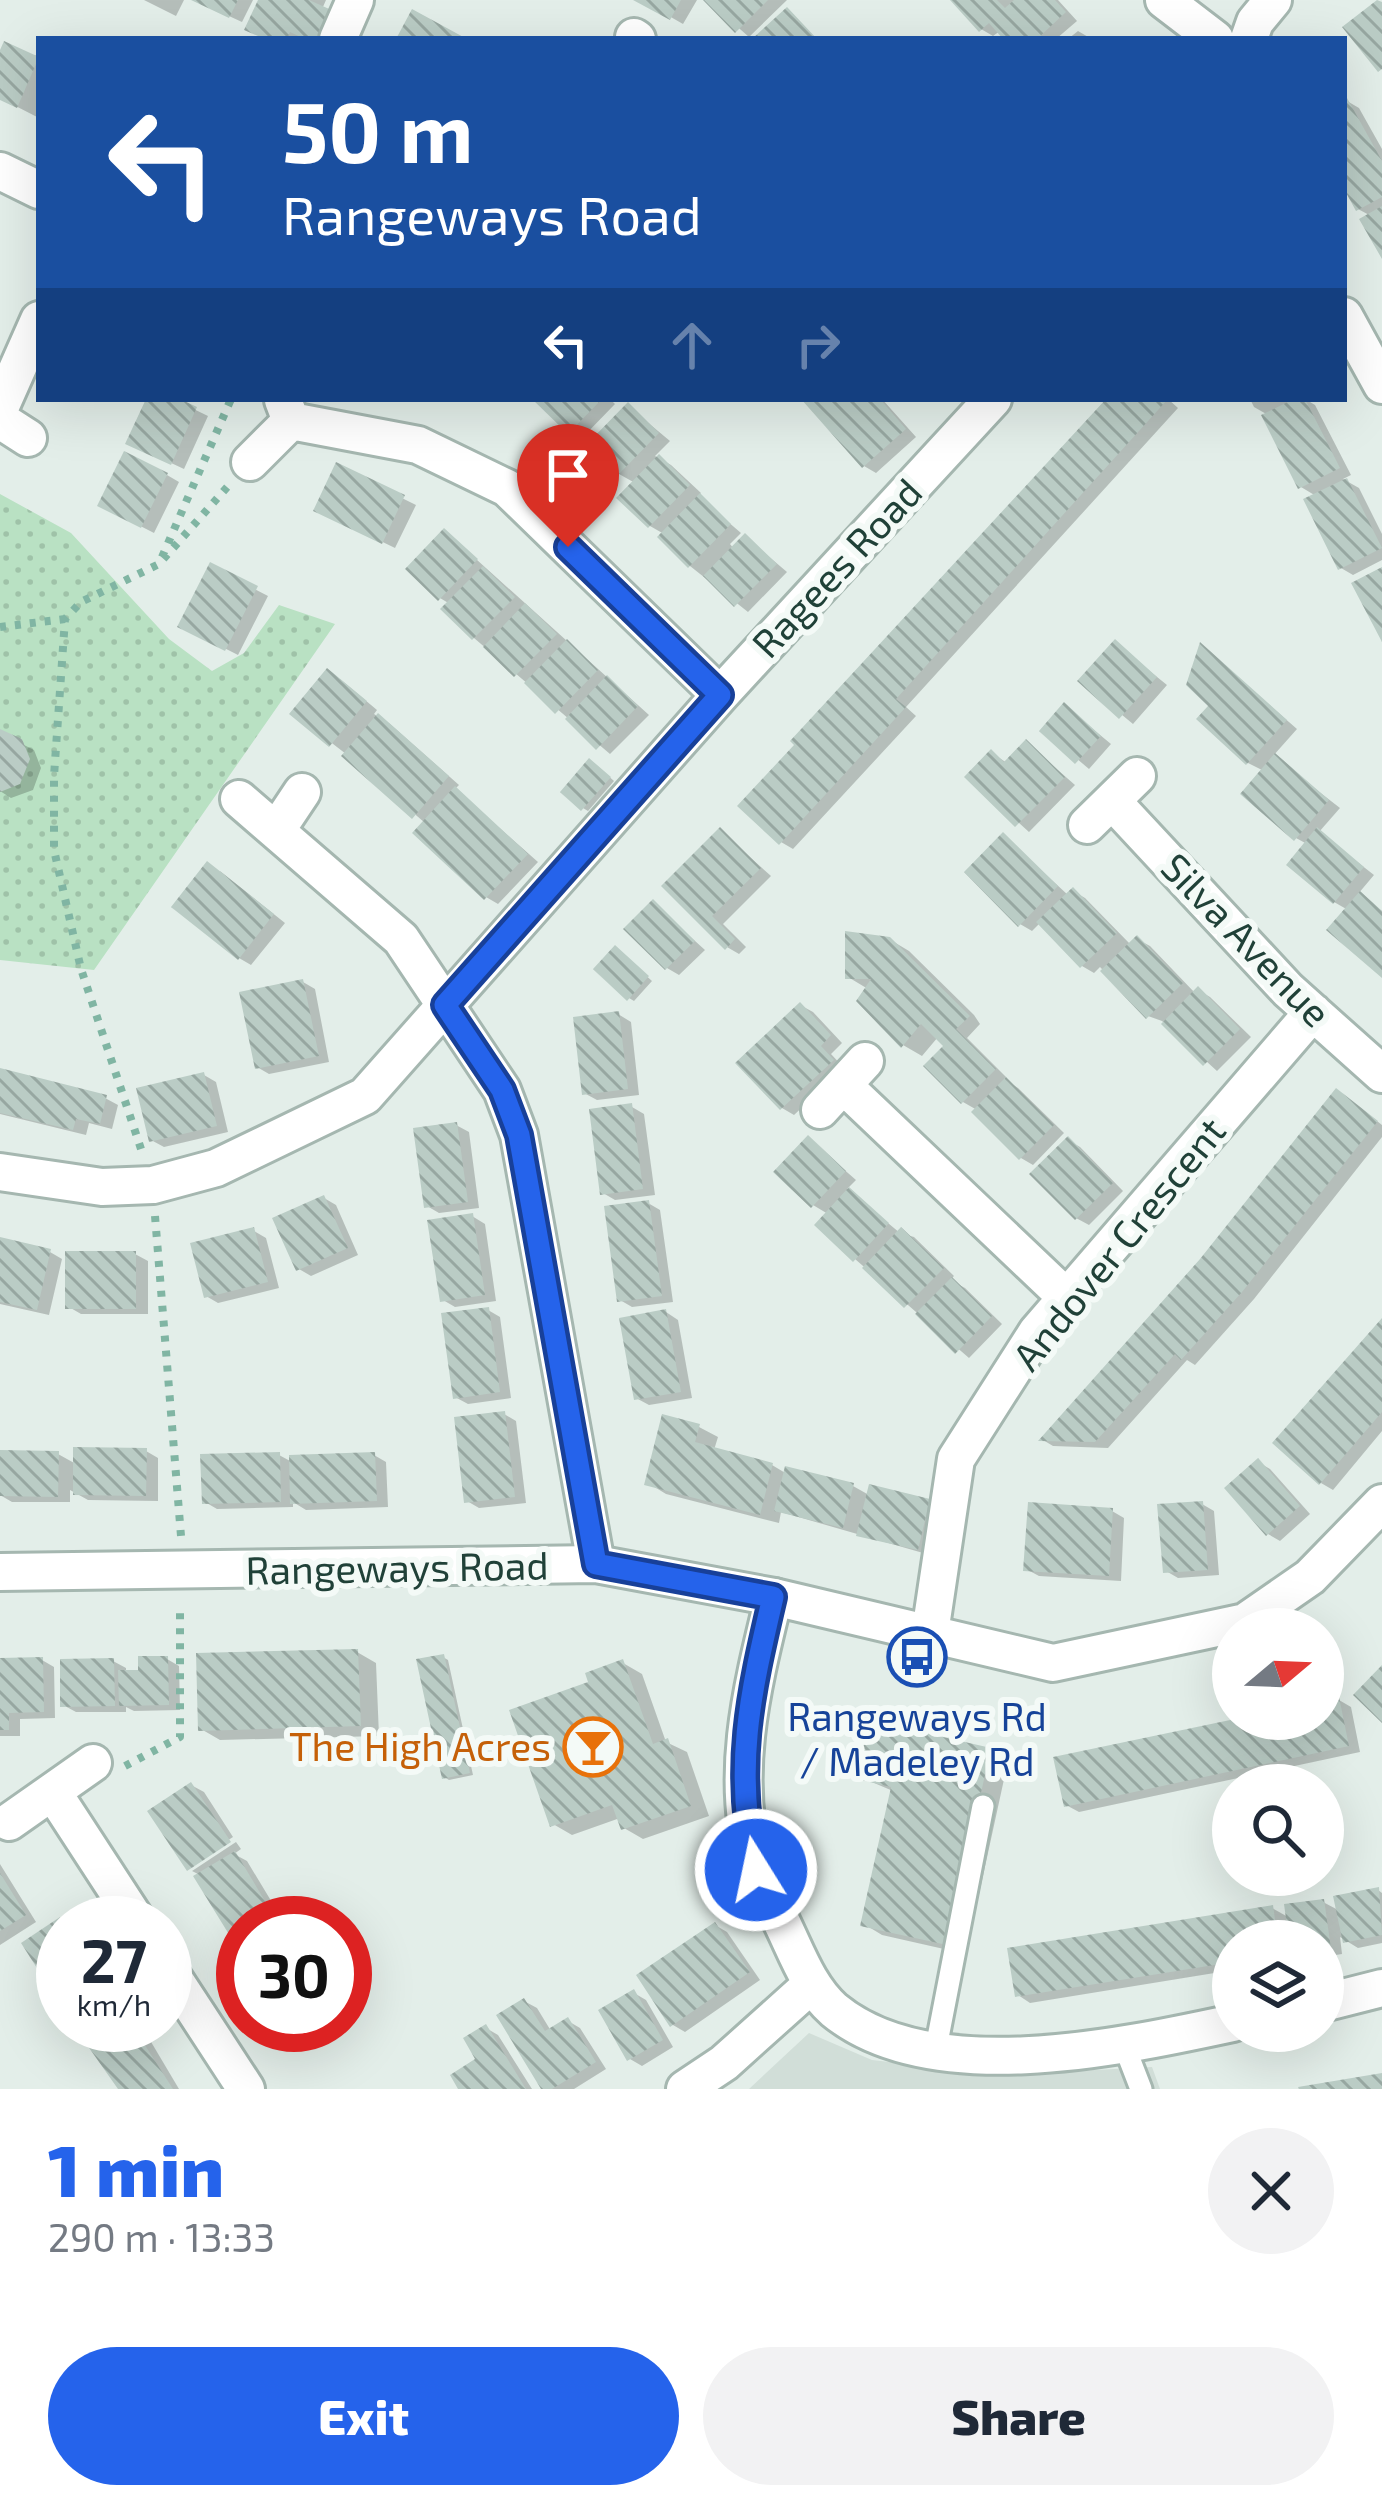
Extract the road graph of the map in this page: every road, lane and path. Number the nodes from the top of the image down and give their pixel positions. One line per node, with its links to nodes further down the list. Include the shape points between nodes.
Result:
1 (355, 0): 4 (street)
2 (1163, 0): 5 (street)
3 (1273, 0): 6 (street)
4 (339, 36)
5 (1211, 36)
6 (1250, 36)
7 (0, 171): 8 (street)
8 (36, 189)
9 (1347, 319): 11 (street)
10 (36, 327): 15 (street)
11 (1373, 346): 12 (street)
12 (1382, 385)
13 (230, 402): 18 (path)
14 (979, 404): 21 (street, Ragees Road)
15 (0, 408)
16 (287, 410): 17 (street); 21 (street, via 418,445 507,488)
17 (250, 462): 18 (path)
18 (159, 564): 19 (path, via 81,602)
19 (65, 619): 20 (path); 30 (path, via 54,850 81,968)
20 (0, 627)
21 (720, 695): 26 (street, Ragees Road)
22 (302, 791): 25 (street)
23 (239, 799): 25 (street)
24 (1112, 801): 27 (street, Silva Avenue)
25 (276, 831): 26 (street, via 401,939)
26 (445, 1005): 31 (street, Ragees Road, via 365,1096 216,1168 153,1185 102,1187); 36 (street, via 502,1090 519,1135)
27 (1313, 1012): 28 (street, Silva Avenue); 33 (street, Andover Crescent)
28 (1382, 1074)
29 (842, 1085): 33 (street)
30 (146, 1165)
31 (0, 1172)
32 (155, 1219): 34 (path)
33 (1067, 1298): 39 (street, Andover Crescent, via 956,1459)
34 (162, 1314)
35 (1382, 1503): 39 (street, Rangeways Road, via 1310,1576 1245,1622 1053,1663)
36 (596, 1564): 37 (street, Rangeways Road); 38 (street, Rangeways Road)
37 (0, 1572)
38 (773, 1597): 39 (street, Rangeways Road); 45 (street, via 747,1705 748,1834 756,1870)
39 (929, 1634)
40 (93, 1763): 41 (street)
41 (54, 1794): 43 (street); 44 (street)
42 (983, 1806): 51 (lane)
43 (9, 1822)
44 (120, 1896)
45 (812, 1984): 51 (street, via 864,2031); 53 (street)
46 (1382, 1988): 47 (street)
47 (1344, 1998)
48 (192, 2006): 52 (street)
49 (1212, 2027): 50 (street)
50 (1124, 2045): 51 (street, via 1010,2057); 54 (lane)
51 (935, 2053)
52 (246, 2089)
53 (685, 2089)
54 (1141, 2089)

